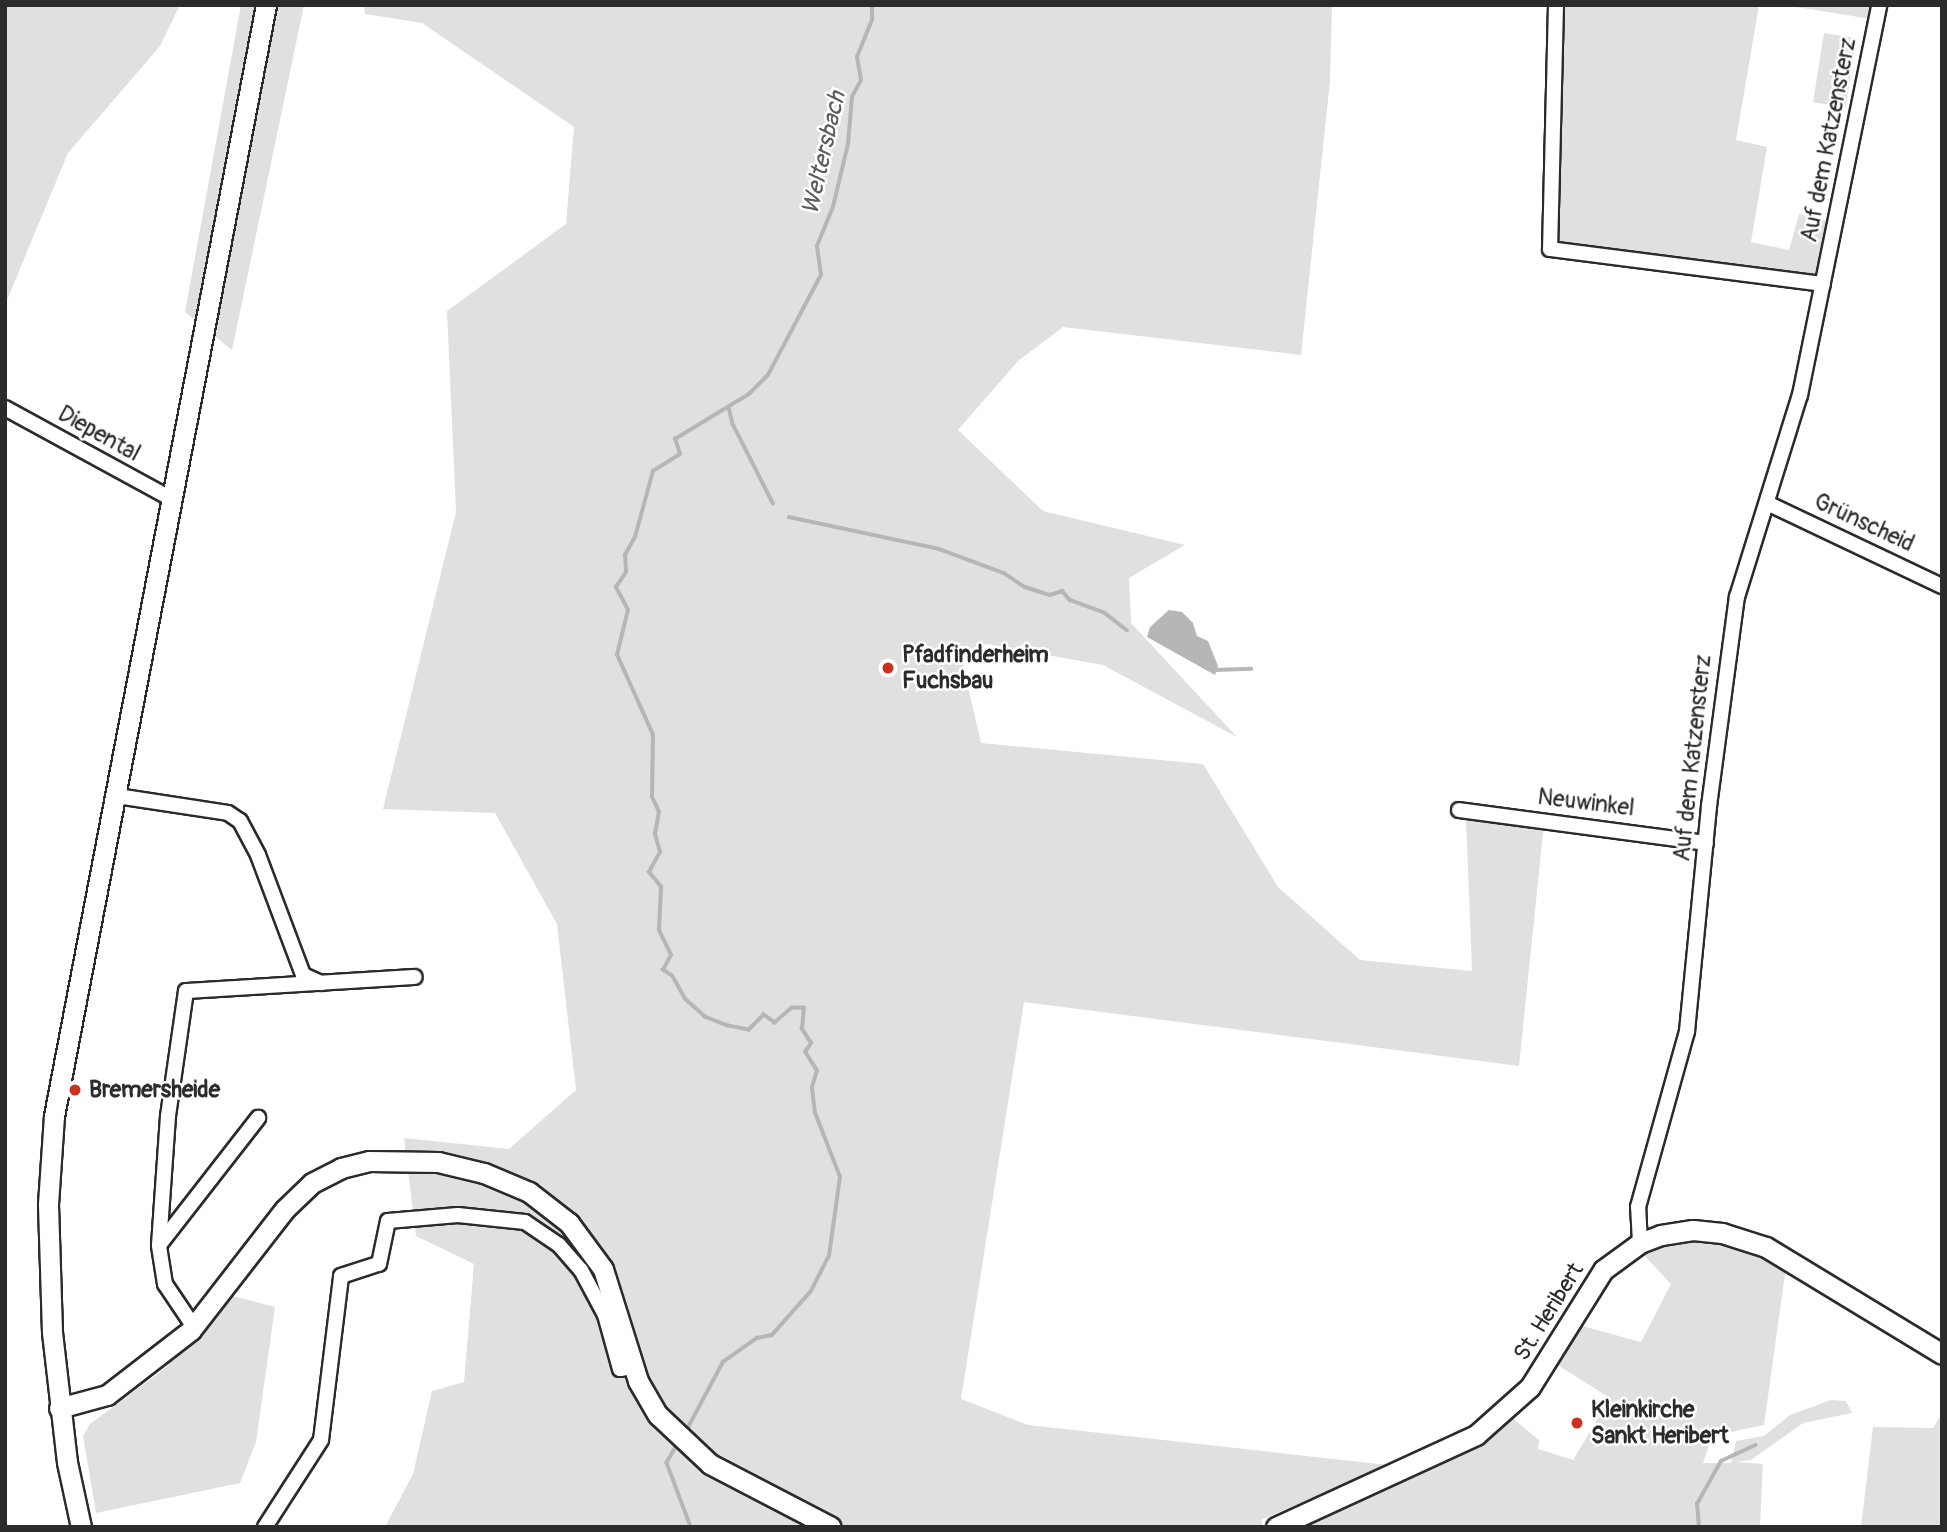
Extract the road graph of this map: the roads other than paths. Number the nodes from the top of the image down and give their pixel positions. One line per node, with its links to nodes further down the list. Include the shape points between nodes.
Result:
1 (266, 5): 6 (street, via 215,292)
2 (1556, 5): 4 (street, via 1550,249)
3 (1879, 5): 4 (street, Auf dem Katzensterz)
4 (1823, 284): 7 (street, Auf dem Katzensterz, via 1800,395)
5 (5, 408): 6 (street, Diepental)
6 (172, 499): 9 (street)
7 (1767, 503): 8 (street, Grünscheid); 11 (street, Auf dem Katzensterz, via 1731,632)
8 (1942, 586)
9 (117, 796): 13 (street, via 228,813 240,821 258,855 303,975); 20 (street, via 54,1116 48,1258)
10 (1459, 810): 11 (street, Neuwinkel)
11 (1706, 843): 15 (street, Auf dem Katzensterz, via 1687,1031 1638,1207)
12 (415, 978): 13 (street)
13 (323, 984): 16 (street, via 186,991 168,1116)
14 (258, 1118): 16 (street)
15 (1640, 1243): 18 (street, St. Heribert, via 1693,1230 1743,1238 1792,1261); 24 (street, St. Heribert, via 1595,1280 1546,1366 1511,1408 1476,1435)
16 (159, 1245): 17 (street, via 165,1284)
17 (194, 1327): 19 (street, via 285,1209 312,1183 341,1168 397,1158 484,1173 528,1192 562,1216 590,1245 603,1269); 20 (street, via 107,1395)
18 (1942, 1354)
19 (633, 1367): 22 (street, via 621,1369 605,1315 581,1270 559,1245 525,1222 458,1215 388,1221 379,1264 341,1276 321,1440); 23 (street, via 646,1399 688,1447 710,1464)
20 (59, 1408): 21 (street)
21 (81, 1527)
22 (265, 1527)
23 (831, 1527)
24 (1276, 1527)

